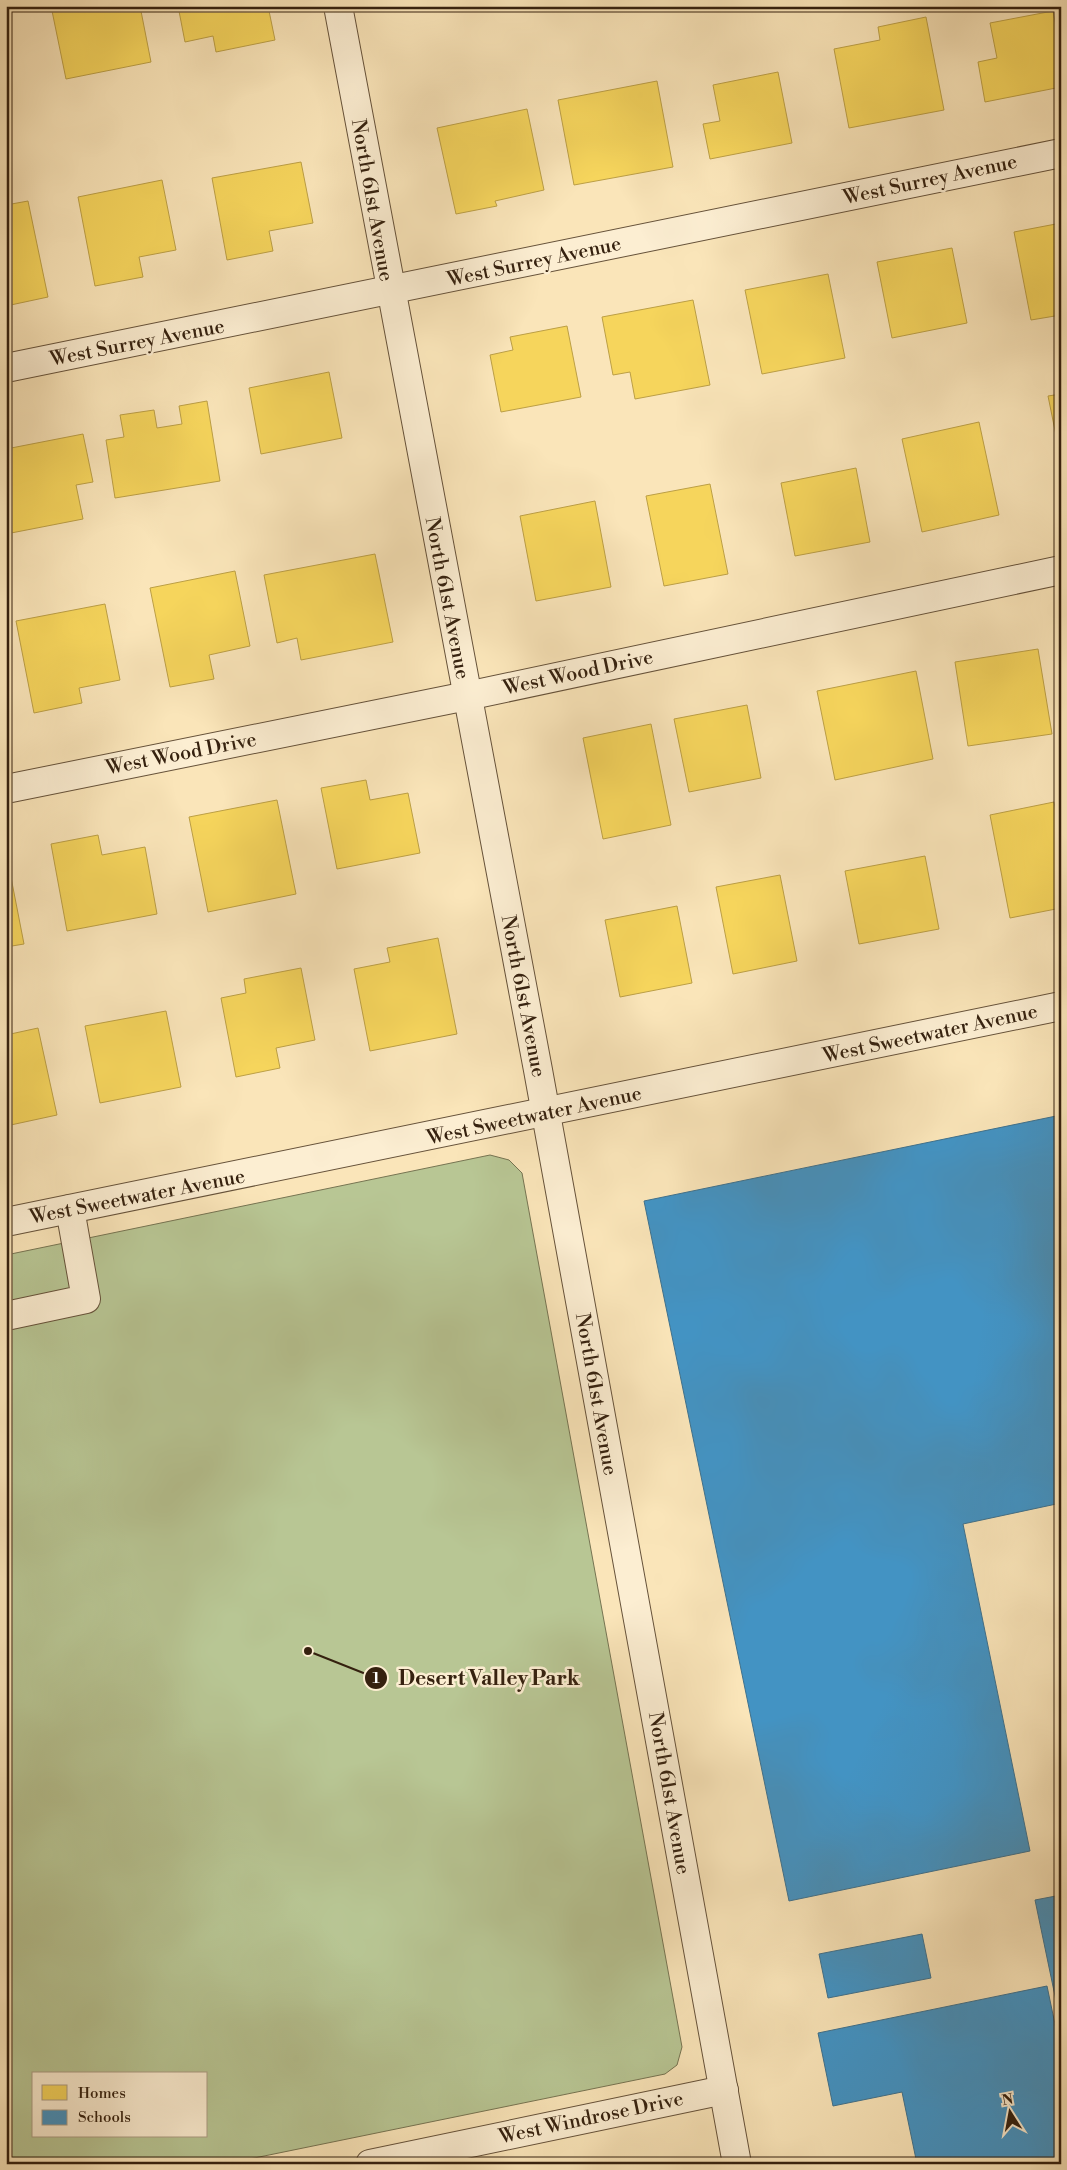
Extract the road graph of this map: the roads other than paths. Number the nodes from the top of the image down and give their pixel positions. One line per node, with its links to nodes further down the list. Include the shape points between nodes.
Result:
1 (338, 6): 3 (street, North 61st Avenue)
2 (1061, 153): 3 (street, West Surrey Avenue)
3 (390, 291): 4 (street, West Surrey Avenue); 6 (street, North 61st Avenue)
4 (6, 368)
5 (1061, 570): 6 (street, West Wood Drive)
6 (467, 696): 7 (street, West Wood Drive); 9 (street, North 61st Avenue)
7 (6, 789)
8 (1061, 1006): 9 (street, West Sweetwater Avenue)
9 (546, 1112): 10 (street, West Sweetwater Avenue); 13 (street, North 61st Avenue)
10 (70, 1209): 11 (street, West Sweetwater Avenue); 12 (street, via 86,1299)
11 (6, 1222)
12 (6, 1316)
13 (724, 2090): 14 (street, West Windrose Drive); 15 (street, North 61st Avenue)
14 (370, 2164)
15 (737, 2164)

